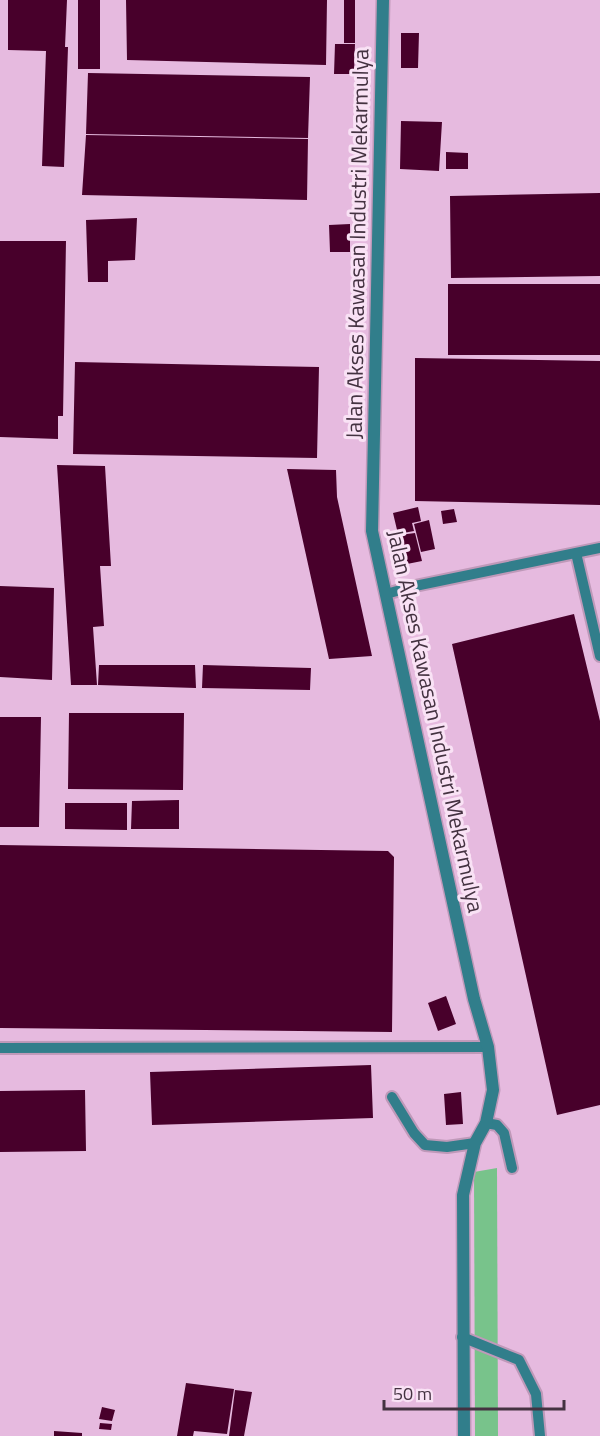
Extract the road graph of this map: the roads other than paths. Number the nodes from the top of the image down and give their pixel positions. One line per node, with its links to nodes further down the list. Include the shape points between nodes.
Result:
1 (383, 0): 4 (street, Jalan Akses Kawasan Industri Mekarmulya, via 372,531)
2 (600, 548): 3 (lane)
3 (576, 553): 4 (lane); 5 (lane)
4 (386, 594): 6 (street, Jalan Akses Kawasan Industri Mekarmulya, via 474,999)
5 (600, 656)
6 (488, 1047): 7 (lane); 9 (street, Jalan Akses Kawasan Industri Mekarmulya, via 493,1090)
7 (0, 1048)
8 (392, 1097): 10 (lane, via 425,1144 447,1147)
9 (486, 1123): 10 (street, Jalan Akses Kawasan Industri Mekarmulya); 11 (lane, via 497,1125 504,1133)
10 (475, 1143): 12 (street, Jalan Akses Kawasan Industri Mekarmulya, via 463,1195)
11 (512, 1168)
12 (462, 1337): 13 (street, Jalan Akses Kawasan Industri Mekarmulya); 14 (lane, via 519,1360 536,1394)
13 (464, 1436)
14 (540, 1436)

